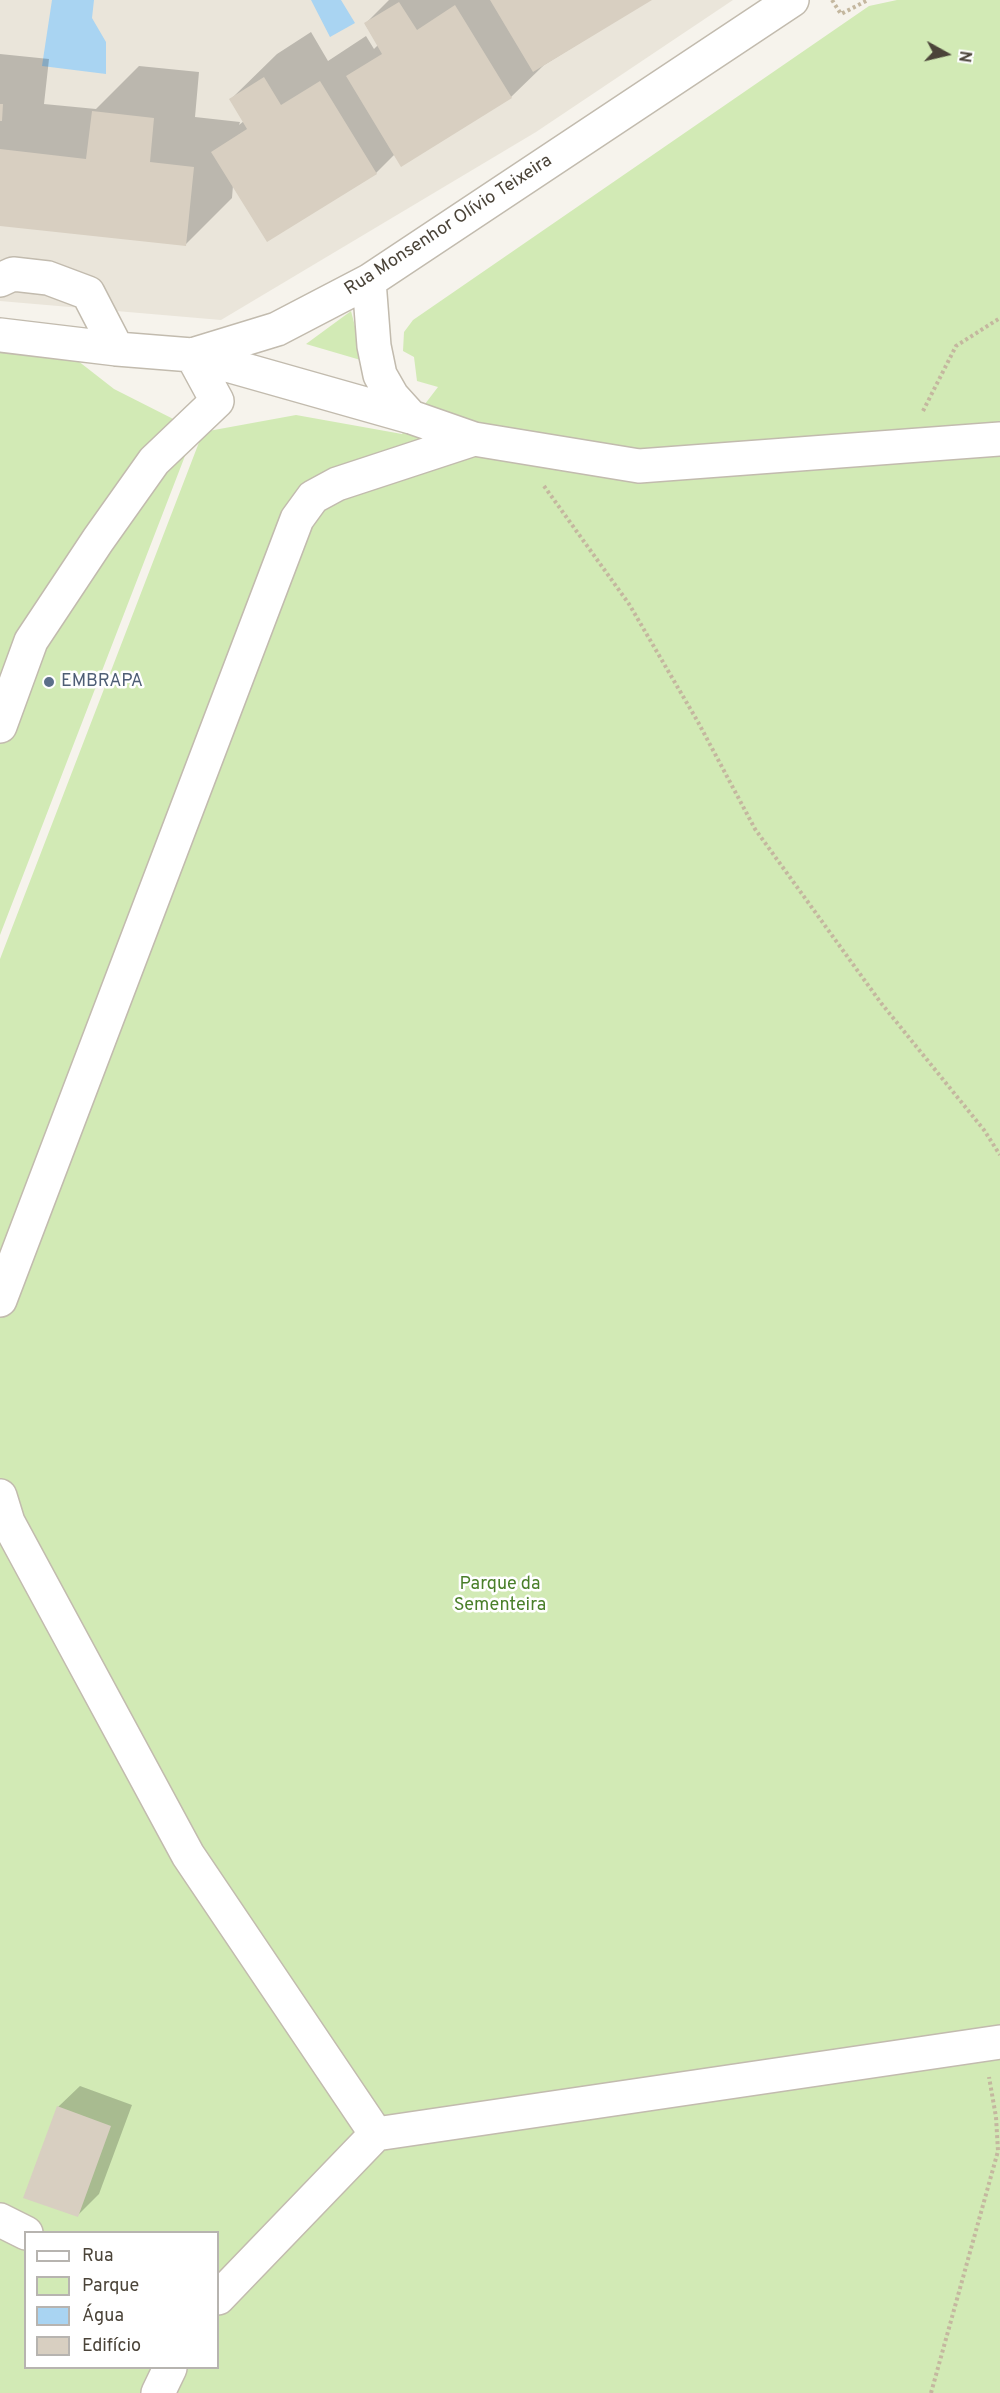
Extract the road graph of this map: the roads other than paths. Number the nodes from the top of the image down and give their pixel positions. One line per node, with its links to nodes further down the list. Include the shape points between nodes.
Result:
1 (792, 0): 3 (street, Rua Monsenhor Olívio Teixeira)
2 (0, 280): 5 (street, via 13,274 48,278 88,293)
3 (369, 281): 6 (street, Rua Monsenhor Olívio Teixeira, via 277,329); 7 (street, via 380,375)
4 (0, 334): 5 (street, Rua Monsenhor Olívio Teixeira)
5 (117, 349): 6 (street, Rua Monsenhor Olívio Teixeira)
6 (192, 355): 7 (street); 10 (street, via 217,401 154,461 98,540 31,641)
7 (411, 417): 8 (street)
8 (474, 439): 9 (street, via 639,466); 11 (street, via 337,484 313,497 297,519)
9 (1000, 439)
10 (0, 726)
11 (0, 1300)
12 (0, 1496): 14 (street, via 8,1522 188,1856)
13 (991, 2043): 14 (street)
14 (376, 2134): 17 (street)
15 (0, 2220): 16 (street)
16 (24, 2232)
17 (219, 2297)
18 (169, 2369): 19 (street)
19 (158, 2393)

